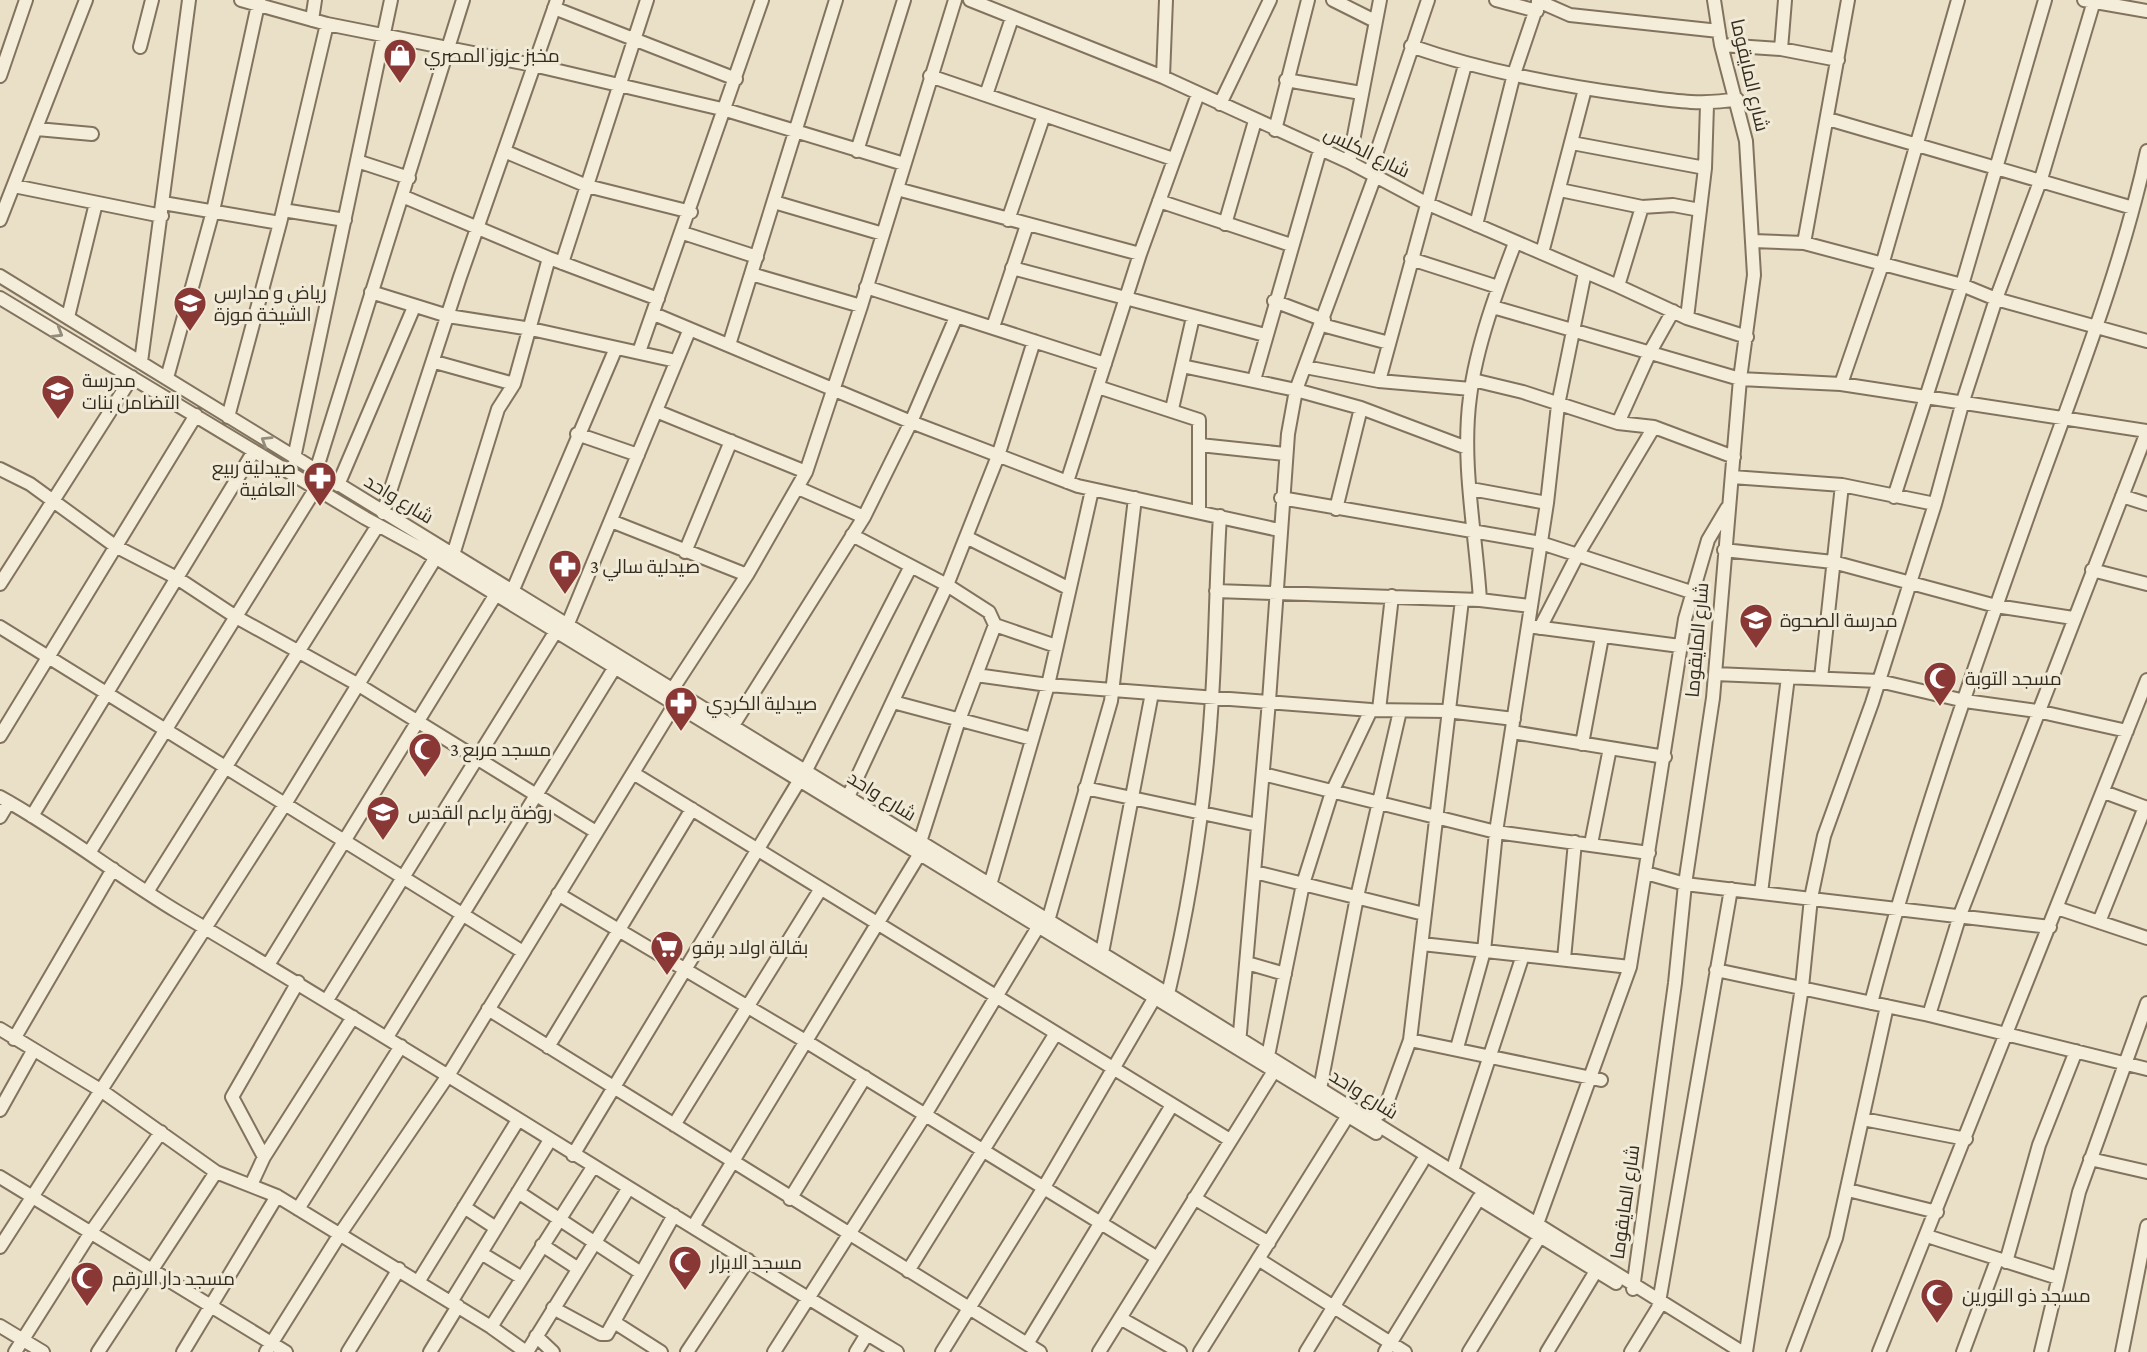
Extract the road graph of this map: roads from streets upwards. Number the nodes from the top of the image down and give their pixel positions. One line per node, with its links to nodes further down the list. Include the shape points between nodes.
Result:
1 (26, 0): 51 (street)
2 (86, 0): 68 (street)
3 (152, 0): 44 (street)
4 (189, 0): 98 (street)
5 (241, 0): 30 (street)
6 (315, 0): 36 (street)
7 (391, 0): 40 (street)
8 (463, 0): 45 (street)
9 (647, 0): 41 (street)
10 (762, 0): 54 (street)
11 (835, 0): 70 (street)
12 (904, 0): 76 (street)
13 (955, 0): 52 (street)
14 (1166, 0): 53 (street)
15 (1270, 0): 62 (street)
16 (1308, 0): 55 (street)
17 (1333, 0): 37 (street)
18 (1380, 0): 37 (street)
19 (1427, 0): 43 (street)
20 (1496, 0): 32 (street)
21 (1575, 0): 34 (street)
22 (1714, 0): 39 (street, شارع المايقوما)
23 (1785, 0): 46 (street)
24 (1848, 0): 47 (street)
25 (1958, 0): 73 (street)
26 (2045, 0): 82 (street)
27 (973, 1): 35 (street, شارع الكلس)
28 (2089, 1): 29 (street); 86 (street)
29 (2115, 2): 33 (street)
30 (258, 3): 36 (street); 100 (street)
31 (556, 4): 41 (street); 48 (street)
32 (1538, 4): 34 (street); 50 (street)
33 (2147, 11)
34 (1570, 15): 39 (street)
35 (1012, 18): 53 (street, شارع الكلس); 60 (street)
36 (312, 20): 38 (street)
37 (1375, 21): 59 (street)
38 (327, 24): 40 (street); 102 (street)
39 (1719, 32): 42 (street, شارع المايقوما)
40 (385, 35): 45 (street); 79 (street)
41 (635, 39): 54 (street); 56 (street)
42 (1721, 45): 46 (street); 61 (street, شارع المايقوما)
43 (1411, 46): 49 (street); 84 (street)
44 (140, 47)
45 (448, 47): 48 (street); 85 (street)
46 (1781, 48): 47 (street)
47 (1838, 60): 66 (street)
48 (533, 65): 56 (street); 75 (street)
49 (1465, 65): 50 (street); 95 (street)
50 (1514, 74): 57 (street); 108 (street)
51 (0, 76)
52 (930, 76): 60 (street); 81 (street)
53 (1163, 77): 58 (street, شارع الكلس)
54 (736, 79): 64 (street)
55 (1286, 80): 59 (street); 69 (street)
56 (619, 86): 64 (street); 88 (street)
57 (1585, 89): 63 (street); 72 (street)
58 (1198, 93): 62 (street, شارع الكلس); 78 (street)
59 (1361, 93): 80 (street)
60 (986, 95): 65 (street)
61 (1737, 99): 63 (street); 112 (street, شارع المايقوما, via 1746,141)
62 (1220, 104): 67 (street, شارع الكلس)
63 (1707, 105): 83 (street)
64 (726, 110): 70 (street); 101 (street)
65 (1044, 115): 78 (street); 105 (street)
66 (1828, 119): 73 (street); 114 (street)
67 (1255, 121): 69 (street, شارع الكلس); 106 (street)
68 (37, 130): 71 (street); 87 (street)
69 (1275, 130): 74 (street, شارع الكلس)
70 (794, 132): 76 (street); 93 (street)
71 (92, 134)
72 (1572, 143): 83 (street); 90 (street)
73 (1915, 145): 82 (street); 122 (street)
74 (1320, 150): 80 (street, شارع الكلس); 115 (street)
75 (504, 151): 88 (street); 109 (street)
76 (857, 151): 81 (street)
77 (2147, 156): 97 (street)
78 (1173, 159): 92 (street)
79 (357, 161): 85 (street); 104 (street)
80 (1349, 162): 84 (street, شارع الكلس)
81 (904, 164): 89 (street)
82 (1997, 167): 86 (street); 127 (street)
83 (1705, 168): 99 (street)
84 (1373, 174): 95 (street, شارع الكلس); 149 (street)
85 (408, 178): 91 (street)
86 (2041, 179): 97 (street); 136 (street)
87 (14, 186): 94 (street); 103 (street)
88 (587, 186): 101 (street); 121 (street)
89 (897, 188): 105 (street); 111 (street)
90 (1560, 190): 96 (street); 116 (street)
91 (402, 195): 109 (street); 131 (street)
92 (1159, 201): 106 (street); 117 (street)
93 (774, 202): 111 (street); 118 (street)
94 (96, 203): 98 (street); 145 (street)
95 (1426, 203): 108 (street, شارع الكلس); 120 (street)
96 (1642, 207): 99 (street, via 1673,205); 128 (street)
97 (2133, 208): 151 (street)
98 (163, 209): 100 (street); 165 (street)
99 (1700, 210): 148 (street)
100 (213, 211): 102 (street); 171 (street)
101 (691, 212): 110 (street)
102 (281, 216): 104 (street); 188 (street)
103 (0, 220)
104 (345, 220): 203 (street)
105 (1008, 220): 107 (street)
106 (1225, 224): 115 (street)
107 (1027, 225): 117 (street); 123 (street)
108 (1476, 225): 113 (street, شارع الكلس)
109 (478, 226): 119 (street); 144 (street)
110 (683, 233): 118 (street); 135 (street)
111 (883, 234): 129 (street)
112 (1754, 241): 114 (street); 156 (street, شارع المايقوما)
113 (1515, 243): 116 (street, شارع الكلس); 130 (street)
114 (1804, 243): 122 (street)
115 (1291, 245): 137 (street)
116 (1542, 253): 124 (street, شارع الكلس)
117 (1140, 254): 132 (street)
118 (757, 257): 125 (street)
119 (549, 258): 121 (street); 152 (street)
120 (1411, 259): 130 (street); 159 (street)
121 (562, 263): 135 (street)
122 (1882, 265): 127 (street); 177 (street)
123 (1012, 268): 132 (street); 150 (street)
124 (1586, 272): 128 (street, شارع الكلس); 153 (street)
125 (751, 274): 138 (street); 160 (street)
126 (0, 276): 134 (street, شارع واحد)
127 (1962, 285): 136 (street); 181 (street)
128 (1618, 286): 141 (street, شارع الكلس)
129 (866, 287): 138 (street); 146 (street)
130 (1498, 287): 140 (street)
131 (371, 292): 139 (street); 205 (street)
132 (1127, 296): 147 (street); 167 (street)
133 (0, 298): 142 (street, شارع واحد)
134 (36, 298): 142 (street); 145 (street, شارع واحد)
135 (658, 299): 143 (street)
136 (1996, 299): 151 (street); 182 (street)
137 (1274, 301): 149 (street); 155 (street)
138 (861, 306): 178 (street)
139 (414, 307): 144 (street); 209 (street)
140 (1493, 307): 153 (street); 176 (street)
141 (1673, 311): 148 (street, شارع الكلس); 163 (street)
142 (26, 314): 170 (street, شارع واحد, one-way to 170)
143 (654, 314): 154 (street); 162 (street)
144 (449, 316): 152 (street); 166 (street)
145 (68, 317): 165 (street, شارع واحد)
146 (956, 317): 150 (street); 190 (street)
147 (1193, 317): 155 (street); 168 (street)
148 (1686, 318): 156 (street, شارع الكلس)
149 (1323, 322): 159 (street); 169 (street)
150 (993, 327): 157 (street)
151 (2096, 327): 158 (street); 189 (street)
152 (531, 329): 161 (street); 175 (street)
153 (1572, 330): 163 (street); 183 (street)
154 (690, 331): 160 (street); 164 (street)
155 (1265, 335): 173 (street)
156 (1747, 337): 172 (street, شارع المايقوما)
157 (1034, 341): 167 (street); 201 (street)
158 (2147, 341)
159 (1389, 343): 174 (street)
160 (729, 345): 178 (street)
161 (616, 348): 162 (street); 194 (street)
162 (639, 352): 164 (street)
163 (1650, 352): 172 (street); 191 (street)
164 (676, 361): 186 (street)
165 (141, 362): 171 (street, شارع واحد)
166 (435, 362): 175 (street); 228 (street)
167 (1105, 364): 179 (street)
168 (1182, 366): 173 (street); 185 (street)
169 (1305, 366): 174 (street); 180 (street)
170 (132, 377): 187 (street, شارع واحد); 219 (street)
171 (167, 378): 188 (street, شارع واحد)
172 (1740, 379): 177 (street); 202 (street, شارع المايقوما)
173 (1254, 380): 180 (street)
174 (1380, 381): 176 (street)
175 (514, 384): 239 (street, via 498,409)
176 (1472, 384): 183 (street); 197 (street)
177 (1841, 384): 181 (street)
178 (834, 387): 190 (street); 206 (street)
179 (1098, 387): 185 (street); 208 (street)
180 (1296, 390): 184 (street); 199 (street)
181 (1924, 395): 182 (street); 216 (street)
182 (1963, 401): 189 (street); 222 (street)
183 (1558, 405): 191 (street); 220 (street)
184 (1361, 408): 197 (street); 224 (street)
185 (1172, 410): 196 (street, via 1199,420)
186 (656, 411): 195 (street); 200 (street)
187 (196, 415): 198 (street, شارع واحد); 235 (street)
188 (228, 417): 203 (street, شارع واحد, one-way to 188)
189 (2063, 418): 193 (street); 260 (street)
190 (911, 422): 201 (street); 227 (street)
191 (1618, 423): 192 (street)
192 (1654, 427): 202 (street); 238 (street)
193 (2147, 431): 215 (street)
194 (577, 434): 200 (street); 252 (street)
195 (731, 441): 206 (street); 237 (street)
196 (1200, 445): 199 (street); 225 (street)
197 (1467, 448): 213 (street)
198 (254, 451): 211 (street, شارع واحد); 245 (street)
199 (1286, 454): 218 (street)
200 (638, 455): 229 (street)
201 (998, 456): 208 (street); 233 (street)
202 (1734, 457): 207 (street, شارع المايقوما)
203 (294, 458): 205 (street, شارع واحد)
204 (0, 469): 219 (street)
205 (316, 471): 209 (street, شارع واحد)
206 (806, 472): 212 (street)
207 (1732, 477): 210 (street); 221 (street, شارع المايقوما)
208 (1067, 482): 214 (street)
209 (338, 485): 228 (street, شارع واحد)
210 (1842, 485): 216 (street); 241 (street)
211 (316, 488): 228 (street, شارع واحد); 262 (street)
212 (798, 488): 227 (street); 244 (street)
213 (1471, 489): 220 (street); 231 (street)
214 (1092, 490): 217 (street); 250 (street)
215 (2122, 496): 223 (street); 243 (street)
216 (1894, 497): 222 (street)
217 (1135, 498): 225 (street); 284 (street)
218 (1282, 498): 224 (street); 230 (street)
219 (54, 502): 235 (street); 247 (street)
220 (1547, 503): 234 (street)
221 (1730, 503): 236 (street, شارع المايقوما); 253 (street, via 1707,540)
222 (1935, 504): 246 (street)
223 (2147, 505)
224 (1336, 509): 231 (street)
225 (1199, 511): 226 (street)
226 (1220, 516): 230 (street); 251 (street)
227 (864, 517): 232 (street)
228 (381, 519): 239 (street, شارع واحد); 240 (street, شارع واحد); 271 (street)
229 (611, 521): 237 (street); 267 (street)
230 (1279, 530): 254 (street)
231 (1475, 531): 234 (street); 258 (street)
232 (852, 535): 242 (street); 299 (street)
233 (966, 537): 249 (street); 250 (street)
234 (1541, 542): 238 (street); 259 (street)
235 (115, 546): 245 (street); 272 (street)
236 (1724, 550): 241 (street); 275 (street, شارع المايقوما)
237 (685, 552): 244 (street)
238 (1578, 554): 253 (street); 261 (street)
239 (453, 555): 252 (street, شارع واحد)
240 (436, 558): 255 (street, شارع واحد); 281 (street)
241 (1833, 562): 246 (street); 278 (street)
242 (910, 568): 249 (street); 312 (street)
243 (2092, 570): 248 (street); 263 (street)
244 (747, 575): 283 (street)
245 (177, 578): 262 (street); 285 (street)
246 (1910, 583): 260 (street); 280 (street)
247 (0, 584)
248 (2147, 584)
249 (947, 585): 264 (street, via 989,612); 290 (street)
250 (1068, 588): 269 (street)
251 (1216, 591): 254 (street); 287 (street)
252 (512, 592): 267 (street, شارع واحد)
253 (1691, 592): 270 (street)
254 (1275, 593): 256 (street); 288 (street)
255 (496, 594): 267 (street, شارع واحد); 298 (street)
256 (1392, 596): 257 (street); 292 (street)
257 (1462, 600): 258 (street); 294 (street)
258 (1480, 600): 259 (street)
259 (1530, 604): 261 (street); 265 (street)
260 (1996, 606): 263 (street); 289 (street)
261 (1550, 607): 265 (street)
262 (236, 617): 271 (street); 300 (street)
263 (2073, 618): 295 (street)
264 (995, 625): 269 (street); 276 (street)
265 (1534, 627): 268 (street); 296 (street)
266 (0, 628): 272 (street)
267 (562, 628): 273 (street, شارع واحد); 274 (street, شارع واحد); 308 (street)
268 (1602, 637): 270 (street); 305 (street)
269 (1056, 646): 282 (street)
270 (1680, 646): 307 (street)
271 (296, 652): 281 (street); 309 (street)
272 (47, 658): 285 (street); 303 (street)
273 (615, 667): 274 (street, شارع واحد); 316 (street)
274 (631, 671): 283 (street, شارع واحد); 291 (street, شارع واحد)
275 (1715, 674): 277 (street); 344 (street, شارع المايقوما)
276 (976, 675): 282 (street); 297 (street)
277 (1788, 677): 278 (street); 349 (street)
278 (1821, 678): 280 (street)
279 (2147, 680): 301 (street)
280 (1879, 681): 289 (street); 352 (street, via 1836,798)
281 (357, 684): 298 (street); 321 (street)
282 (1048, 685): 284 (street); 304 (street)
283 (672, 690): 299 (street, شارع واحد)
284 (1113, 690): 286 (street); 313 (street)
285 (106, 693): 300 (street); 326 (street)
286 (1152, 693): 287 (street); 318 (street)
287 (1212, 698): 288 (street); 324 (street)
288 (1269, 701): 292 (street); 311 (street)
289 (1965, 701): 295 (street); 353 (street)
290 (893, 702): 297 (street); 317 (street)
291 (675, 704): 310 (street); 312 (street, شارع واحد)
292 (1375, 710): 293 (street); 314 (street)
293 (1400, 711): 294 (street); 320 (street)
294 (1447, 711): 296 (street); 327 (street)
295 (2038, 711): 301 (street); 357 (street)
296 (1514, 719): 302 (street)
297 (959, 720): 304 (street); 335 (street)
298 (415, 722): 308 (street); 331 (street)
299 (732, 727): 312 (street, شارع واحد)
300 (164, 728): 309 (street); 336 (street)
301 (2127, 731): 315 (street)
302 (1512, 732): 305 (street); 330 (street)
303 (0, 736)
304 (1032, 739): 345 (street)
305 (1582, 744): 306 (street)
306 (1609, 748): 307 (street); 333 (street)
307 (1665, 757): 337 (street)
308 (477, 759): 316 (street); 342 (street)
309 (225, 767): 321 (street); 348 (street)
310 (633, 773): 323 (street); 329 (street)
311 (1263, 774): 314 (street); 328 (street)
312 (802, 777): 317 (street, شارع واحد); 334 (street); 335 (street, شارع واحد)
313 (1085, 788): 318 (street); 359 (street)
314 (1332, 792): 320 (street); 343 (street)
315 (2104, 792): 322 (street); 354 (street)
316 (536, 795): 329 (street); 355 (street)
317 (848, 797): 335 (street, شارع واحد)
318 (1132, 797): 324 (street); 368 (street)
319 (5, 800): 325 (street); 326 (street)
320 (1377, 803): 327 (street); 351 (street)
321 (285, 804): 331 (street); 361 (street)
322 (2146, 807): 358 (street)
323 (692, 809): 334 (street); 363 (street)
324 (1200, 811): 328 (street); 379 (street, via 1182,932)
325 (0, 817)
326 (32, 817): 336 (street)
327 (1434, 819): 330 (street); 356 (street)
328 (1258, 825): 340 (street)
329 (596, 832): 350 (street)
330 (1496, 832): 332 (street); 366 (street)
331 (344, 840): 342 (street); 372 (street)
332 (1575, 842): 333 (street); 370 (street)
333 (1591, 844): 337 (street)
334 (758, 848): 347 (street); 374 (street)
335 (919, 848): 338 (street, شارع واحد); 360 (street)
336 (89, 853): 339 (street)
337 (1649, 853): 341 (street)
338 (935, 857): 345 (street, شارع واحد); 359 (street, شارع واحد)
339 (113, 869): 348 (street); 393 (street)
340 (1255, 872): 343 (street); 371 (street)
341 (1646, 873): 344 (street); 373 (street)
342 (403, 876): 355 (street); 381 (street)
343 (1303, 884): 351 (street); 376 (street)
344 (1685, 884): 346 (street); 479 (street, شارع المايقوما)
345 (990, 886): 359 (street, شارع واحد)
346 (1731, 889): 349 (street); 375 (street)
347 (820, 890): 360 (street); 385 (street)
348 (147, 892): 361 (street)
349 (1761, 893): 352 (street)
350 (558, 894): 363 (street); 367 (street)
351 (1357, 897): 356 (street); 412 (street)
352 (1811, 898): 353 (street); 378 (street)
353 (1896, 907): 357 (street); 382 (street)
354 (2057, 908): 358 (street); 362 (street)
355 (464, 914): 367 (street); 392 (street)
356 (1424, 914): 365 (street)
357 (1960, 915): 362 (street); 387 (street)
358 (2099, 922): 364 (street)
359 (1043, 924): 368 (street, شارع واحد); 379 (street, شارع واحد); 380 (street)
360 (877, 925): 380 (street); 395 (street)
361 (205, 927): 372 (street); 413 (street)
362 (2050, 927): 391 (street)
363 (620, 931): 374 (street); 398 (street)
364 (2147, 938)
365 (1422, 944): 366 (street); 394 (street)
366 (1484, 951): 369 (street); 399 (street)
367 (523, 952): 386 (street)
368 (1102, 953): 379 (street, شارع واحد)
369 (1522, 955): 370 (street); 403 (street)
370 (1564, 959): 373 (street)
371 (1247, 963): 376 (street); 396 (street)
372 (268, 965): 377 (street)
373 (1630, 967): 410 (street)
374 (685, 970): 385 (street); 411 (street)
375 (1716, 970): 378 (street); 482 (street)
376 (1285, 974): 402 (street)
377 (298, 982): 381 (street); 428 (street, via 232,1097)
378 (1802, 987): 382 (street); 522 (street)
379 (1162, 996): 396 (street, شارع واحد); 405 (street)
380 (996, 998): 390 (street); 417 (street)
381 (327, 1000): 388 (street)
382 (1871, 1003): 384 (street)
383 (2147, 1003): 404 (street)
384 (1887, 1006): 387 (street); 419 (street)
385 (748, 1008): 395 (street); 421 (street)
386 (488, 1009): 398 (street); 408 (street)
387 (1929, 1016): 391 (street)
388 (354, 1017): 392 (street); 428 (street)
389 (0, 1029): 393 (street)
390 (1056, 1033): 405 (street); 426 (street)
391 (2008, 1035): 401 (street); 423 (street)
392 (387, 1037): 397 (street)
393 (14, 1039): 400 (street)
394 (1410, 1040): 399 (street); 420 (street, via 1384,1111)
395 (807, 1042): 409 (street); 431 (street)
396 (1239, 1044): 402 (street, شارع واحد); 407 (street, شارع واحد)
397 (401, 1046): 408 (street); 448 (street)
398 (548, 1047): 411 (street)
399 (1457, 1048): 403 (street)
400 (33, 1051): 413 (street); 415 (street)
401 (2076, 1051): 404 (street); 469 (street, via 2039,1144)
402 (1268, 1056): 412 (street, شارع واحد)
403 (1492, 1056): 410 (street); 433 (street)
404 (2124, 1063): 406 (street); 429 (street)
405 (1113, 1069): 414 (street); 439 (street)
406 (2147, 1069)
407 (1274, 1071): 416 (street, شارع واحد); 425 (street)
408 (449, 1074): 418 (street); 458 (street)
409 (865, 1077): 417 (street); 446 (street)
410 (1595, 1078): 456 (street)
411 (612, 1087): 421 (street); 427 (street)
412 (1321, 1089): 416 (street, شارع واحد)
413 (102, 1091): 422 (street); 442 (street)
414 (1172, 1105): 425 (street); 452 (street)
415 (0, 1110)
416 (1350, 1112): 420 (street, شارع واحد); 462 (street)
417 (925, 1115): 426 (street); 459 (street)
418 (518, 1119): 424 (street); 447 (street)
419 (1863, 1119): 423 (street); 440 (street)
420 (1366, 1122): 430 (street, شارع واحد); 433 (street, شارع واحد)
421 (674, 1125): 431 (street)
422 (161, 1132): 434 (street); 457 (street)
423 (1966, 1139): 449 (street)
424 (550, 1140): 427 (street); 441 (street)
425 (1230, 1140): 444 (street)
426 (982, 1151): 439 (street); 473 (street)
427 (573, 1155): 432 (street)
428 (264, 1157): 437 (street)
429 (2090, 1159): 435 (street); 477 (street)
430 (1422, 1162): 445 (street, شارع واحد); 486 (street)
431 (732, 1163): 446 (street); 454 (street)
432 (593, 1167): 438 (street); 451 (street)
433 (1452, 1171): 456 (street, شارع واحد)
434 (216, 1172): 437 (street); 471 (street)
435 (2147, 1172)
436 (0, 1177): 442 (street)
437 (251, 1185): 443 (street)
438 (628, 1189): 450 (street); 461 (street)
439 (1043, 1189): 452 (street); 485 (street)
440 (1848, 1190): 449 (street); 523 (street, via 1829,1263)
441 (518, 1192): 451 (street); 455 (street)
442 (31, 1196): 457 (street); 464 (street)
443 (278, 1196): 448 (street); 483 (street)
444 (1194, 1198): 462 (street); 466 (street)
445 (1479, 1198): 456 (street, شارع واحد); 496 (street)
446 (790, 1199): 459 (street)
447 (464, 1207): 455 (street); 478 (street)
448 (298, 1209): 458 (street)
449 (1937, 1212): 460 (street)
450 (674, 1215): 454 (street); 475 (street)
451 (559, 1219): 461 (street); 463 (street)
452 (1099, 1223): 466 (street); 494 (street)
453 (2147, 1226): 527 (street)
454 (694, 1227): 468 (street)
455 (496, 1228): 465 (street)
456 (1538, 1230): 474 (street, شارع واحد); 479 (street, شارع واحد); 518 (street)
457 (91, 1232): 471 (street); 493 (street)
458 (340, 1234): 472 (street); 495 (street)
459 (849, 1236): 473 (street); 480 (street)
460 (1927, 1236): 469 (street); 524 (street)
461 (594, 1241): 470 (street); 475 (street)
462 (1269, 1243): 467 (street)
463 (542, 1245): 470 (street); 476 (street)
464 (0, 1247)
465 (481, 1253): 476 (street); 481 (street)
466 (1156, 1257): 487 (street)
467 (1258, 1259): 486 (street); 515 (street)
468 (748, 1260): 480 (street); 507 (street)
469 (2001, 1261): 477 (street); 525 (street)
470 (577, 1268): 484 (street)
471 (150, 1269): 483 (street); 500 (street)
472 (399, 1269): 478 (street); 503 (street)
473 (908, 1271): 485 (street)
474 (1596, 1271): 479 (street, شارع واحد); 519 (street)
475 (641, 1273): 488 (street)
476 (522, 1278): 490 (street)
477 (2058, 1278): 526 (street)
478 (418, 1282): 481 (street)
479 (1633, 1289): 482 (street, شارع واحد)
480 (809, 1298): 491 (street); 508 (street)
481 (454, 1304): 490 (street); 504 (street)
482 (1657, 1304): 520 (street); 521 (street, شارع واحد); 522 (street, شارع واحد)
483 (211, 1306): 495 (street); 501 (street)
484 (553, 1308): 488 (street, via 604,1335); 492 (street)
485 (969, 1308): 494 (street); 511 (street)
486 (1333, 1308): 496 (street); 516 (street)
487 (1120, 1318): 513 (street); 514 (street)
488 (614, 1322): 506 (street)
489 (0, 1326): 493 (street)
490 (492, 1327): 497 (street)
491 (867, 1334): 509 (street); 510 (street)
492 (536, 1336): 497 (street); 505 (street)
493 (23, 1340): 498 (street); 499 (street)
494 (1027, 1344): 512 (street)
495 (269, 1348): 502 (street)
496 (1388, 1348): 517 (street)
497 (521, 1350)
498 (15, 1352)
499 (43, 1352)
500 (98, 1352)
501 (183, 1352)
502 (286, 1352)
503 (348, 1352)
504 (430, 1352)
505 (553, 1352)
506 (661, 1352)
507 (688, 1352)
508 (774, 1352)
509 (856, 1352)
510 (897, 1352)
511 (942, 1352)
512 (1041, 1352)
513 (1099, 1352)
514 (1180, 1352)
515 (1200, 1352)
516 (1306, 1352)
517 (1405, 1352)
518 (1469, 1352)
519 (1547, 1352)
520 (1631, 1352)
521 (1727, 1352)
522 (1744, 1352)
523 (1793, 1352)
524 (1879, 1352)
525 (1963, 1352)
526 (2041, 1352)
527 (2122, 1352)

